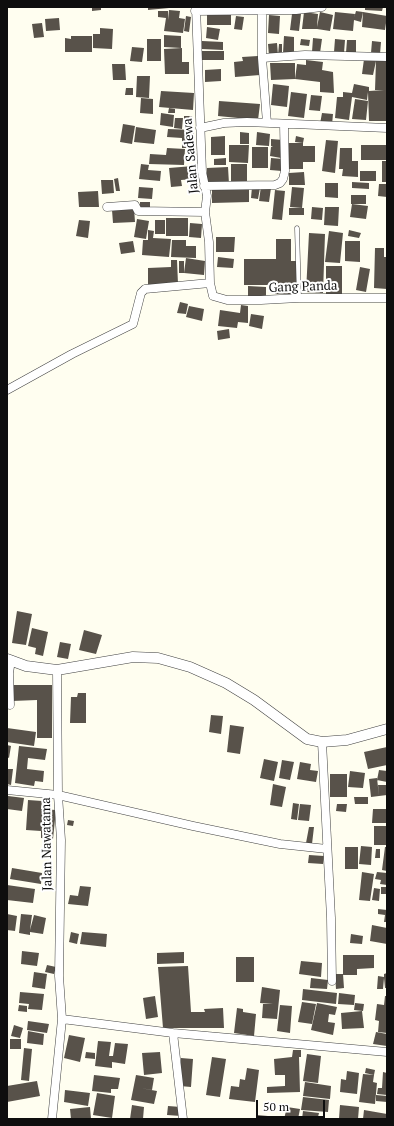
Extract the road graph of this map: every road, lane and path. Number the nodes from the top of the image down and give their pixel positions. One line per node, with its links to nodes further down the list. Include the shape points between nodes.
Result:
1 (322, 7): 3 (street, via 296,10)
2 (195, 9): 3 (street); 8 (street, Jalan Sadewa)
3 (262, 9): 5 (street)
4 (387, 57): 5 (street, via 305,55)
5 (262, 58): 6 (street)
6 (267, 123): 7 (street); 8 (street, via 224,123)
7 (284, 125): 9 (street); 10 (street, via 285,172 280,183)
8 (200, 128): 10 (street, Jalan Sadewa)
9 (387, 128)
10 (204, 186): 12 (street, Jalan Sadewa, via 207,196)
11 (107, 207): 12 (street, via 135,205 138,211)
12 (205, 212): 14 (street, Jalan Sadewa)
13 (297, 228): 15 (lane)
14 (210, 283): 17 (street, Jalan Sadewa, via 213,296); 18 (street, via 145,289 141,293 133,324)
15 (298, 298): 16 (street, Gang Panda); 17 (street, Gang Panda)
16 (387, 298)
17 (220, 299)
18 (7, 390)
19 (9, 660): 20 (street, via 26,666); 21 (street)
20 (57, 670): 23 (street, via 134,657 158,658 190,667 226,683 307,739); 25 (street, Jalan Nawatama)
21 (10, 705)
22 (387, 729): 23 (street, via 347,740)
23 (322, 742): 26 (street)
24 (7, 790): 25 (street)
25 (58, 796): 26 (street, via 280,844); 28 (street, Jalan Nawatama, via 61,840 59,976)
26 (327, 848): 27 (street)
27 (332, 981)
28 (62, 1019): 29 (street); 31 (street, Jalan Nawatama)
29 (173, 1033): 30 (street); 32 (street)
30 (387, 1052)
31 (52, 1119)
32 (183, 1119)

